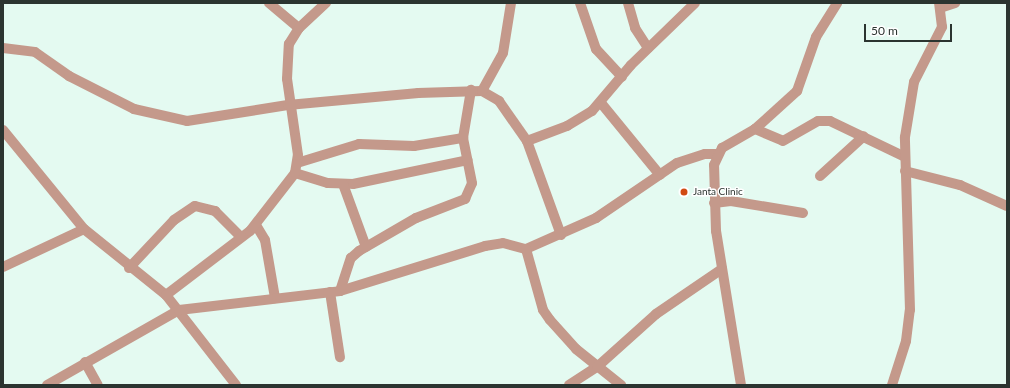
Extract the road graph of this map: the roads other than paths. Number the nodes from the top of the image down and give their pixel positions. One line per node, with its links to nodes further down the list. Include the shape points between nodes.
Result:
1 (269, 3): 10 (street)
2 (326, 3): 10 (street)
3 (511, 3): 15 (street, via 503,52)
4 (580, 3): 13 (street, via 598,53)
5 (628, 3): 12 (street, via 635,28)
6 (695, 3): 12 (street)
7 (837, 3): 18 (street, via 816,37 797,91)
8 (955, 3): 9 (street)
9 (940, 5): 24 (street, via 942,27 938,40 918,70 913,86)
10 (299, 28): 17 (street, via 290,44)
11 (3, 48): 17 (street, via 36,52 106,95 134,109 161,117 204,120)
12 (648, 48): 13 (street)
13 (622, 77): 16 (street)
14 (471, 90): 15 (street); 17 (street); 21 (street)
15 (482, 91): 22 (street, via 499,101)
16 (601, 103): 22 (street, via 580,120); 29 (street)
17 (288, 105): 26 (street)
18 (755, 128): 20 (street, via 783,140 818,122 830,121); 23 (street)
19 (3, 130): 36 (street)
20 (864, 136): 24 (street); 30 (street)
21 (463, 138): 25 (street); 26 (street, via 414,146 359,144)
22 (527, 141): 37 (street)
23 (717, 154): 29 (street, via 690,158); 32 (street)
24 (903, 156): 27 (street)
25 (468, 160): 31 (street, via 384,180); 39 (street, via 472,183 465,199 416,218)
26 (297, 163): 28 (street)
27 (905, 171): 33 (street, via 960,185); 57 (street, via 910,310 906,342)
28 (295, 173): 31 (street); 35 (street)
29 (660, 175): 37 (street, via 596,218)
30 (820, 176)
31 (342, 184): 39 (street)
32 (714, 203): 34 (street, via 731,201); 43 (street)
33 (1007, 206)
34 (803, 213)
35 (256, 225): 38 (street); 46 (street, via 265,240)
36 (84, 229): 41 (street); 42 (street)
37 (561, 236): 40 (street)
38 (241, 237): 42 (street, via 215,212 195,206 174,220); 45 (street)
39 (366, 247): 44 (street, via 351,258)
40 (526, 248): 44 (street, via 503,243 485,246); 50 (street, via 543,310 567,340)
41 (3, 267)
42 (129, 268): 45 (street)
43 (722, 268): 50 (street, via 656,314); 56 (street)
44 (335, 292): 46 (street); 48 (street)
45 (166, 295): 47 (street)
46 (275, 298): 47 (street)
47 (179, 310): 49 (street); 53 (street)
48 (340, 357)
49 (85, 362): 51 (street); 52 (street)
50 (597, 367): 54 (street); 55 (street)
51 (47, 385)
52 (98, 385)
53 (235, 385)
54 (569, 385)
55 (621, 385)
56 (742, 385)
57 (892, 385)

